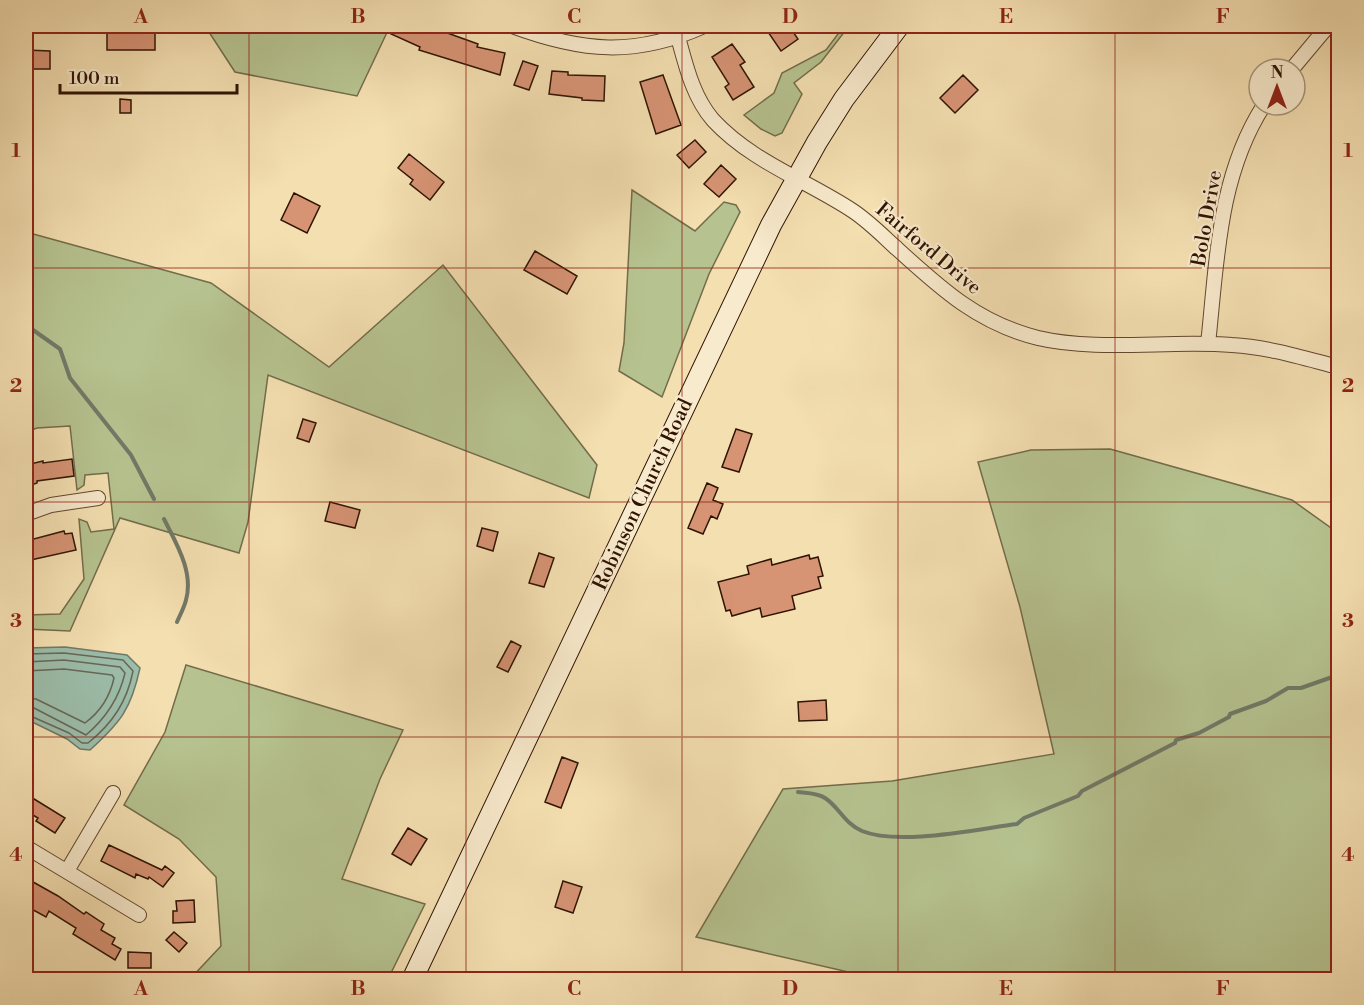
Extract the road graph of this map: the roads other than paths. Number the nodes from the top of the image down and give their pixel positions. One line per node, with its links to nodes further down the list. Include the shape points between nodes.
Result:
1 (704, 26): 5 (street)
2 (899, 26): 8 (street, Robinson Church Road, via 844,99)
3 (1328, 26): 6 (street)
4 (519, 27): 5 (street, via 579,46 645,45)
5 (678, 37): 8 (street, Fairford Drive, via 693,86 712,118 737,143)
6 (1302, 57)
7 (1258, 117): 9 (street, Bolo Drive, via 1228,185)
8 (796, 179): 9 (street, Fairford Drive, via 853,210 950,296 1007,328 1072,343); 17 (street, Robinson Church Road, via 684,405)
9 (1208, 344): 10 (street, Fairford Drive, via 1264,349)
10 (1338, 367)
11 (99, 498): 12 (street, via 51,505)
12 (26, 514)
13 (113, 794): 15 (street)
14 (26, 847): 15 (street)
15 (67, 871): 16 (street)
16 (139, 915)
17 (412, 980)

